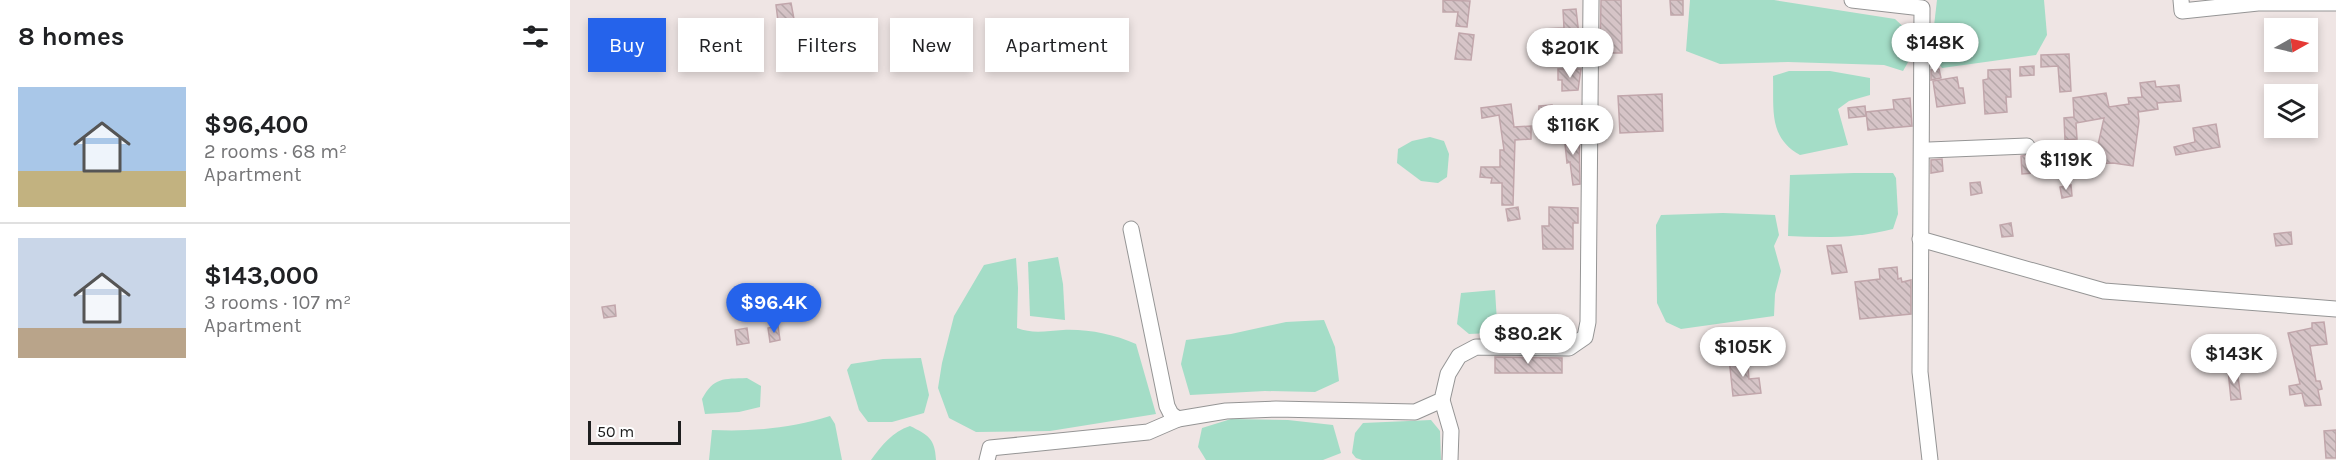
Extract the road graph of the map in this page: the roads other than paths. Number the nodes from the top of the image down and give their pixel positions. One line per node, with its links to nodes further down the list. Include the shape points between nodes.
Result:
1 (1591, 0): 11 (street, via 1585,338 1569,348 1476,347 1459,356 1448,374)
2 (1852, 0): 5 (street)
3 (2181, 0): 4 (street, via 2182,11 2258,3)
4 (2336, 3)
5 (1923, 4): 9 (street)
6 (2027, 146): 7 (street)
7 (1929, 150)
8 (1131, 229): 12 (street, via 1167,405)
9 (1920, 239): 10 (street, via 2103,291); 15 (street, via 1920,372)
10 (2336, 309)
11 (1442, 400): 12 (street, via 1415,412 1276,409); 14 (street, via 1451,431)
12 (1178, 418): 13 (street, via 1148,432 990,448)
13 (987, 460)
14 (1450, 460)
15 (1930, 460)

